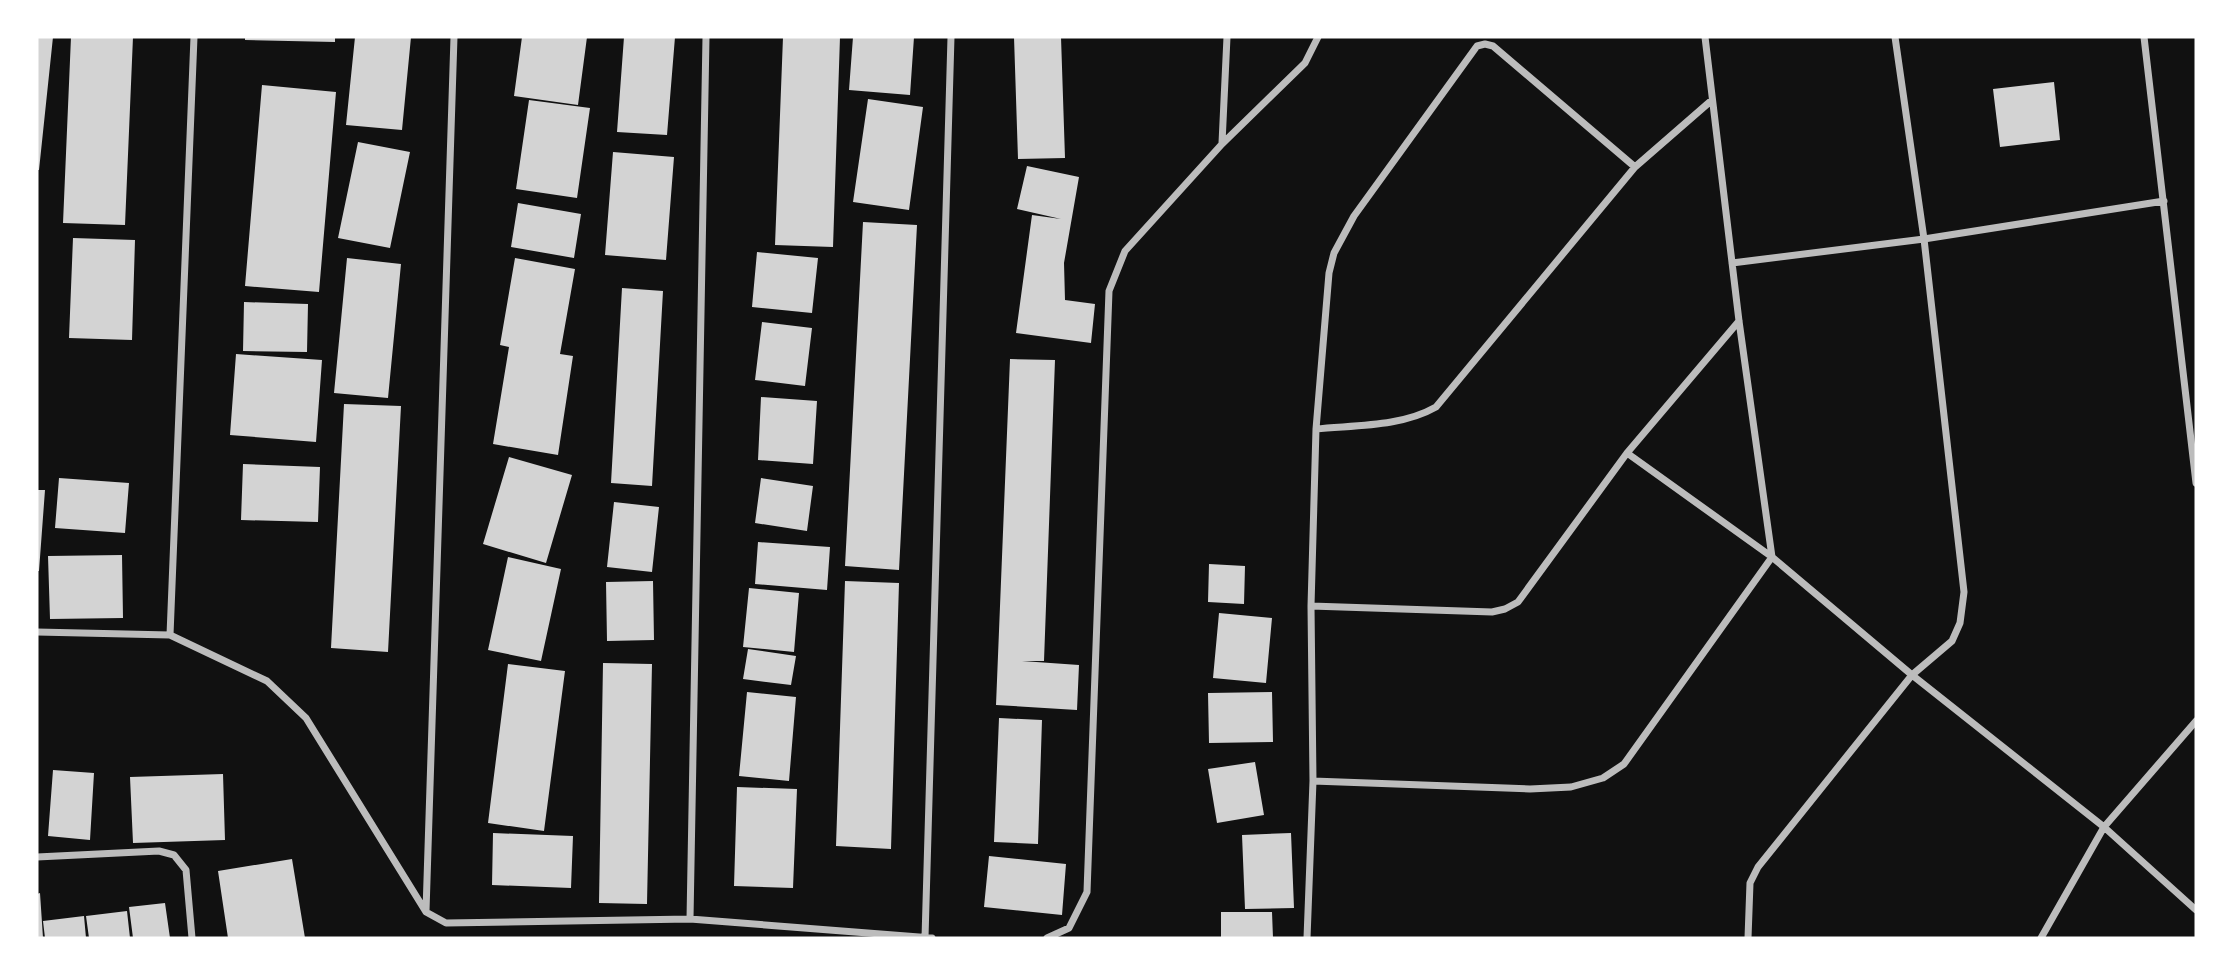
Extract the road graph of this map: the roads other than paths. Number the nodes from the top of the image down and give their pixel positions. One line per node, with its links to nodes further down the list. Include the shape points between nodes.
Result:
1 (194, 37): 23 (street)
2 (454, 37): 30 (street)
3 (706, 37): 31 (street)
4 (951, 37): 33 (street)
5 (1227, 37): 11 (street)
6 (1318, 37): 11 (street, via 1306,63)
7 (1705, 37): 10 (street)
8 (1895, 37): 14 (street)
9 (2144, 37): 13 (street)
10 (1712, 100): 12 (street); 15 (street)
11 (1222, 144): 35 (street, via 1125,251 1109,291 1087,892 1069,928)
12 (1635, 167): 17 (street, via 1436,407 1404,419); 17 (street, via 1493,46 1477,47 1354,216 1334,253)
13 (2164, 201): 14 (street); 19 (street)
14 (1924, 239): 15 (street); 24 (street, via 1964,592 1952,641)
15 (1732, 263): 16 (street)
16 (1739, 321): 18 (street); 20 (street)
17 (1316, 429): 21 (street)
18 (1627, 453): 20 (street); 21 (street, via 1530,588 1505,609)
19 (2196, 483)
20 (1772, 556): 24 (street); 26 (street, via 1624,764 1603,778 1571,787 1530,789)
21 (1311, 606): 26 (street)
22 (37, 632): 23 (street)
23 (170, 635): 30 (street, via 267,681 306,718)
24 (1912, 675): 27 (street); 37 (street, via 1758,867 1750,883)
25 (2196, 720): 27 (street)
26 (1313, 781): 36 (street)
27 (2104, 827): 29 (street); 38 (street)
28 (37, 857): 32 (street, via 159,851 174,856 186,870)
29 (2196, 910)
30 (426, 912): 31 (street, via 446,923)
31 (690, 919): 33 (street)
32 (192, 938)
33 (925, 938): 34 (street)
34 (932, 938)
35 (1047, 938)
36 (1307, 938)
37 (1748, 938)
38 (2041, 938)

